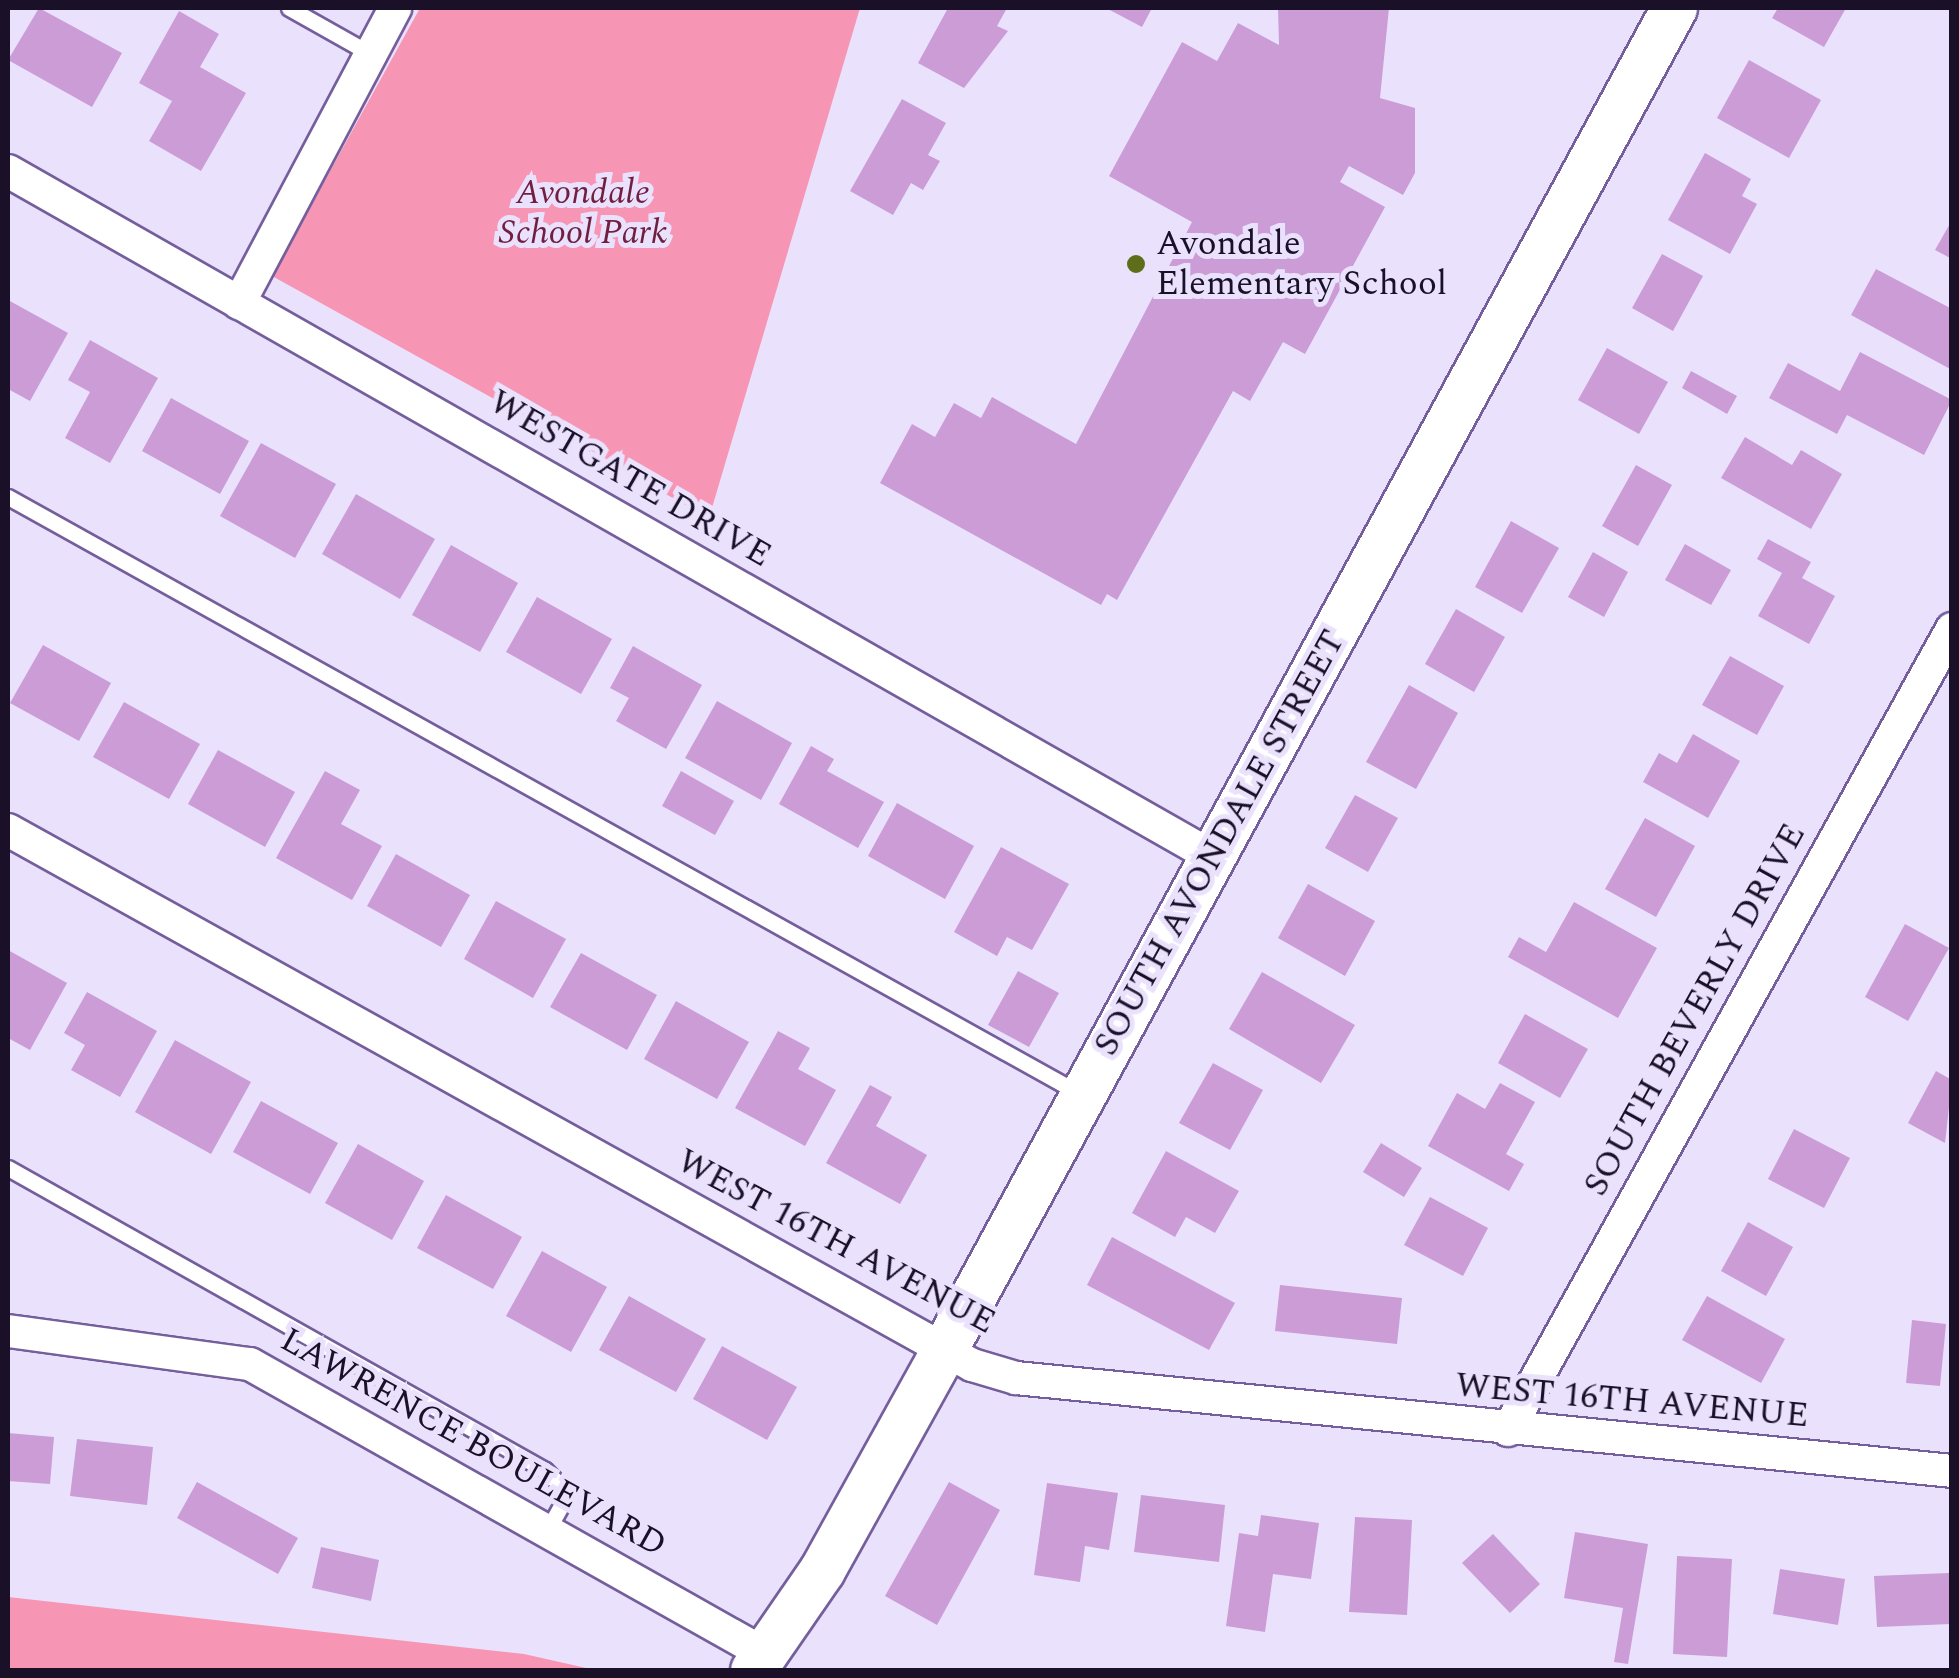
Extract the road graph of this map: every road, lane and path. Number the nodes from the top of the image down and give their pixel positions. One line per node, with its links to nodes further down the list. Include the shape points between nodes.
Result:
1 (290, 8): 4 (lane)
2 (395, 8): 4 (street)
3 (1674, 8): 10 (main road, SOUTH AVONDALE STREET)
4 (371, 54): 6 (street)
5 (8, 171): 6 (street, WESTGATE DRIVE)
6 (239, 302): 10 (street, WESTGATE DRIVE)
7 (8, 497): 11 (lane)
8 (1952, 629): 15 (street, SOUTH BEVERLY DRIVE)
9 (8, 830): 14 (street, WEST 16TH AVENUE)
10 (1213, 858): 11 (main road, SOUTH AVONDALE STREET)
11 (1083, 1096): 14 (main road, SOUTH AVONDALE STREET)
12 (8, 1168): 17 (lane, via 545,1470 560,1485 562,1504)
13 (8, 1331): 17 (street, LAWRENCE BOULEVARD, via 250,1364)
14 (944, 1350): 15 (street, WEST 16TH AVENUE, via 1016,1378); 18 (main road, SOUTH AVONDALE STREET, via 822,1570)
15 (1508, 1430): 16 (street, WEST 16TH AVENUE)
16 (1952, 1471)
17 (548, 1530): 18 (street, LAWRENCE BOULEVARD)
18 (759, 1662)

